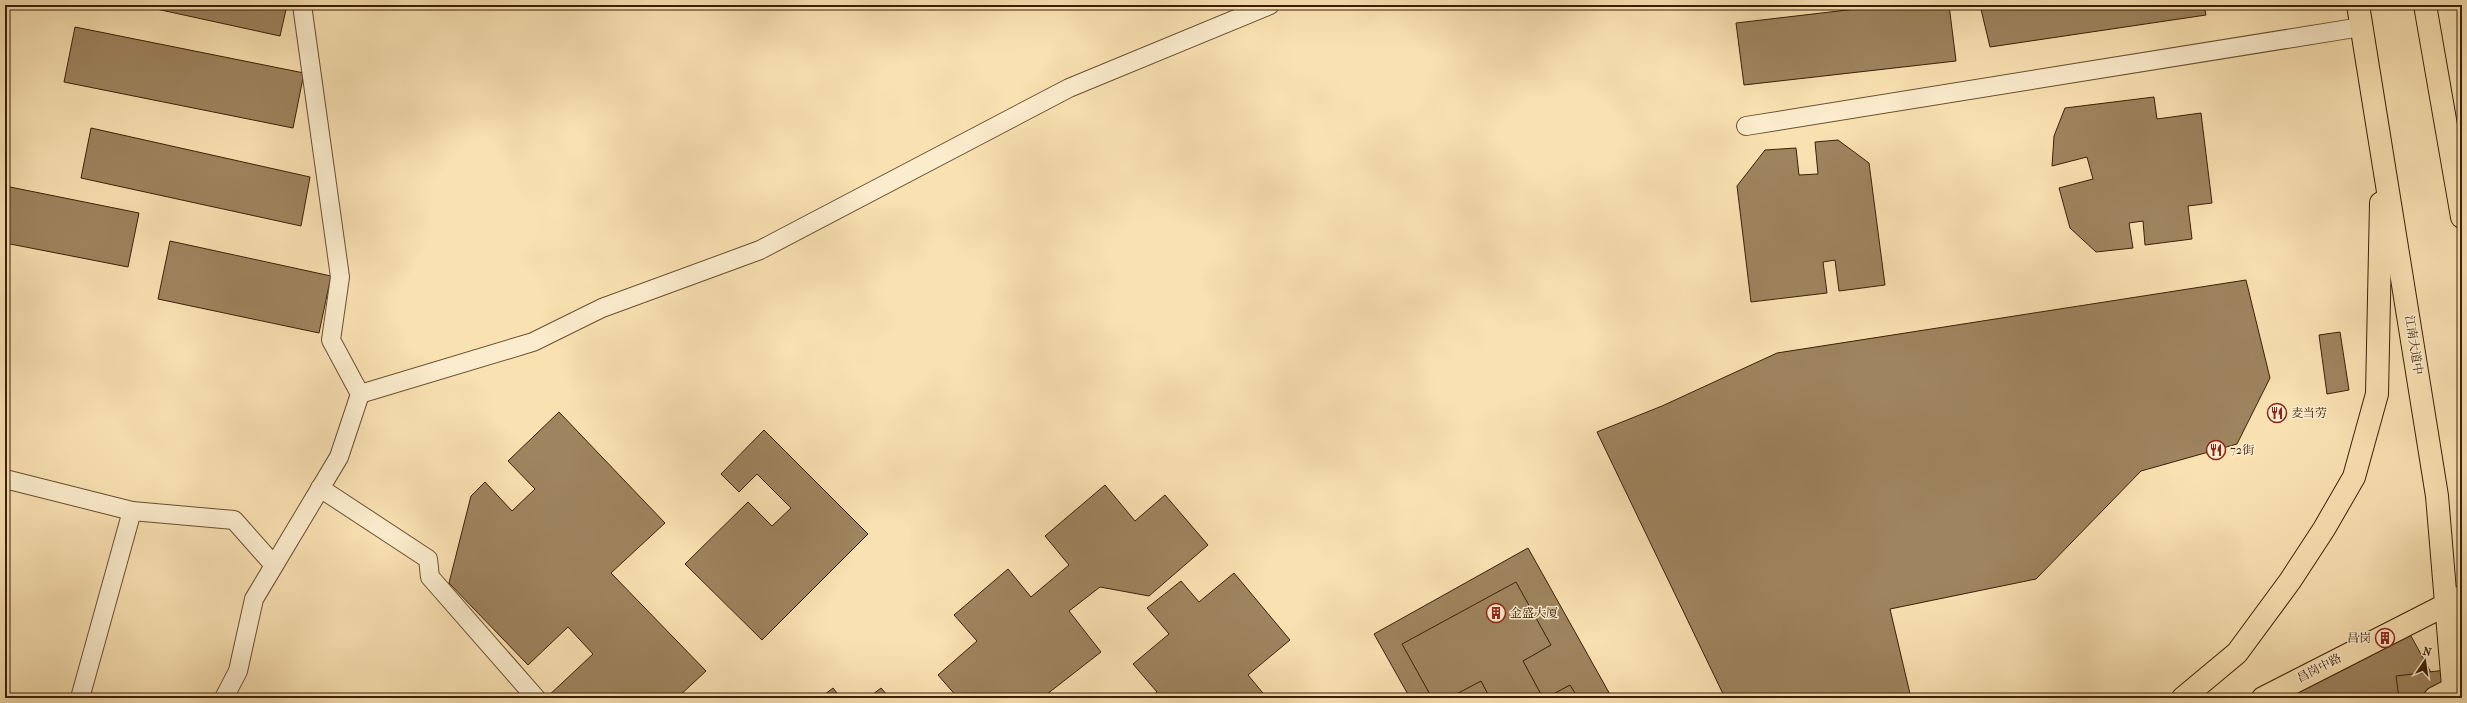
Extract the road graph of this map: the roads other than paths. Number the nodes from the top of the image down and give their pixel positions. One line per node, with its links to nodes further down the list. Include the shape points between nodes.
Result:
1 (302, 5): 9 (lane, via 340,277 331,340)
2 (1270, 5): 9 (lane, via 1068,88 760,250 602,308 533,342)
3 (2358, 5): 5 (main road, 江南大道中)
4 (2425, 5): 8 (main road)
5 (2361, 27): 6 (lane); 7 (main road, 江南大道中)
6 (1746, 126)
7 (2382, 147): 14 (main road, 江南大道中); 19 (main road, via 2377,394 2354,477 2290,581 2237,653)
8 (2462, 217)
9 (360, 394): 11 (lane, via 339,457)
10 (5, 479): 12 (lane)
11 (320, 488): 13 (lane); 18 (lane, via 428,559 430,577)
12 (132, 511): 13 (lane, via 234,520); 16 (lane)
13 (273, 564): 17 (lane, via 254,599 238,670)
14 (2455, 600): 15 (main road, 江南大道中); 20 (main road, 昌岗中路)
15 (2451, 692)
16 (80, 698)
17 (224, 698)
18 (536, 698)
19 (2183, 698)
20 (2263, 698)

